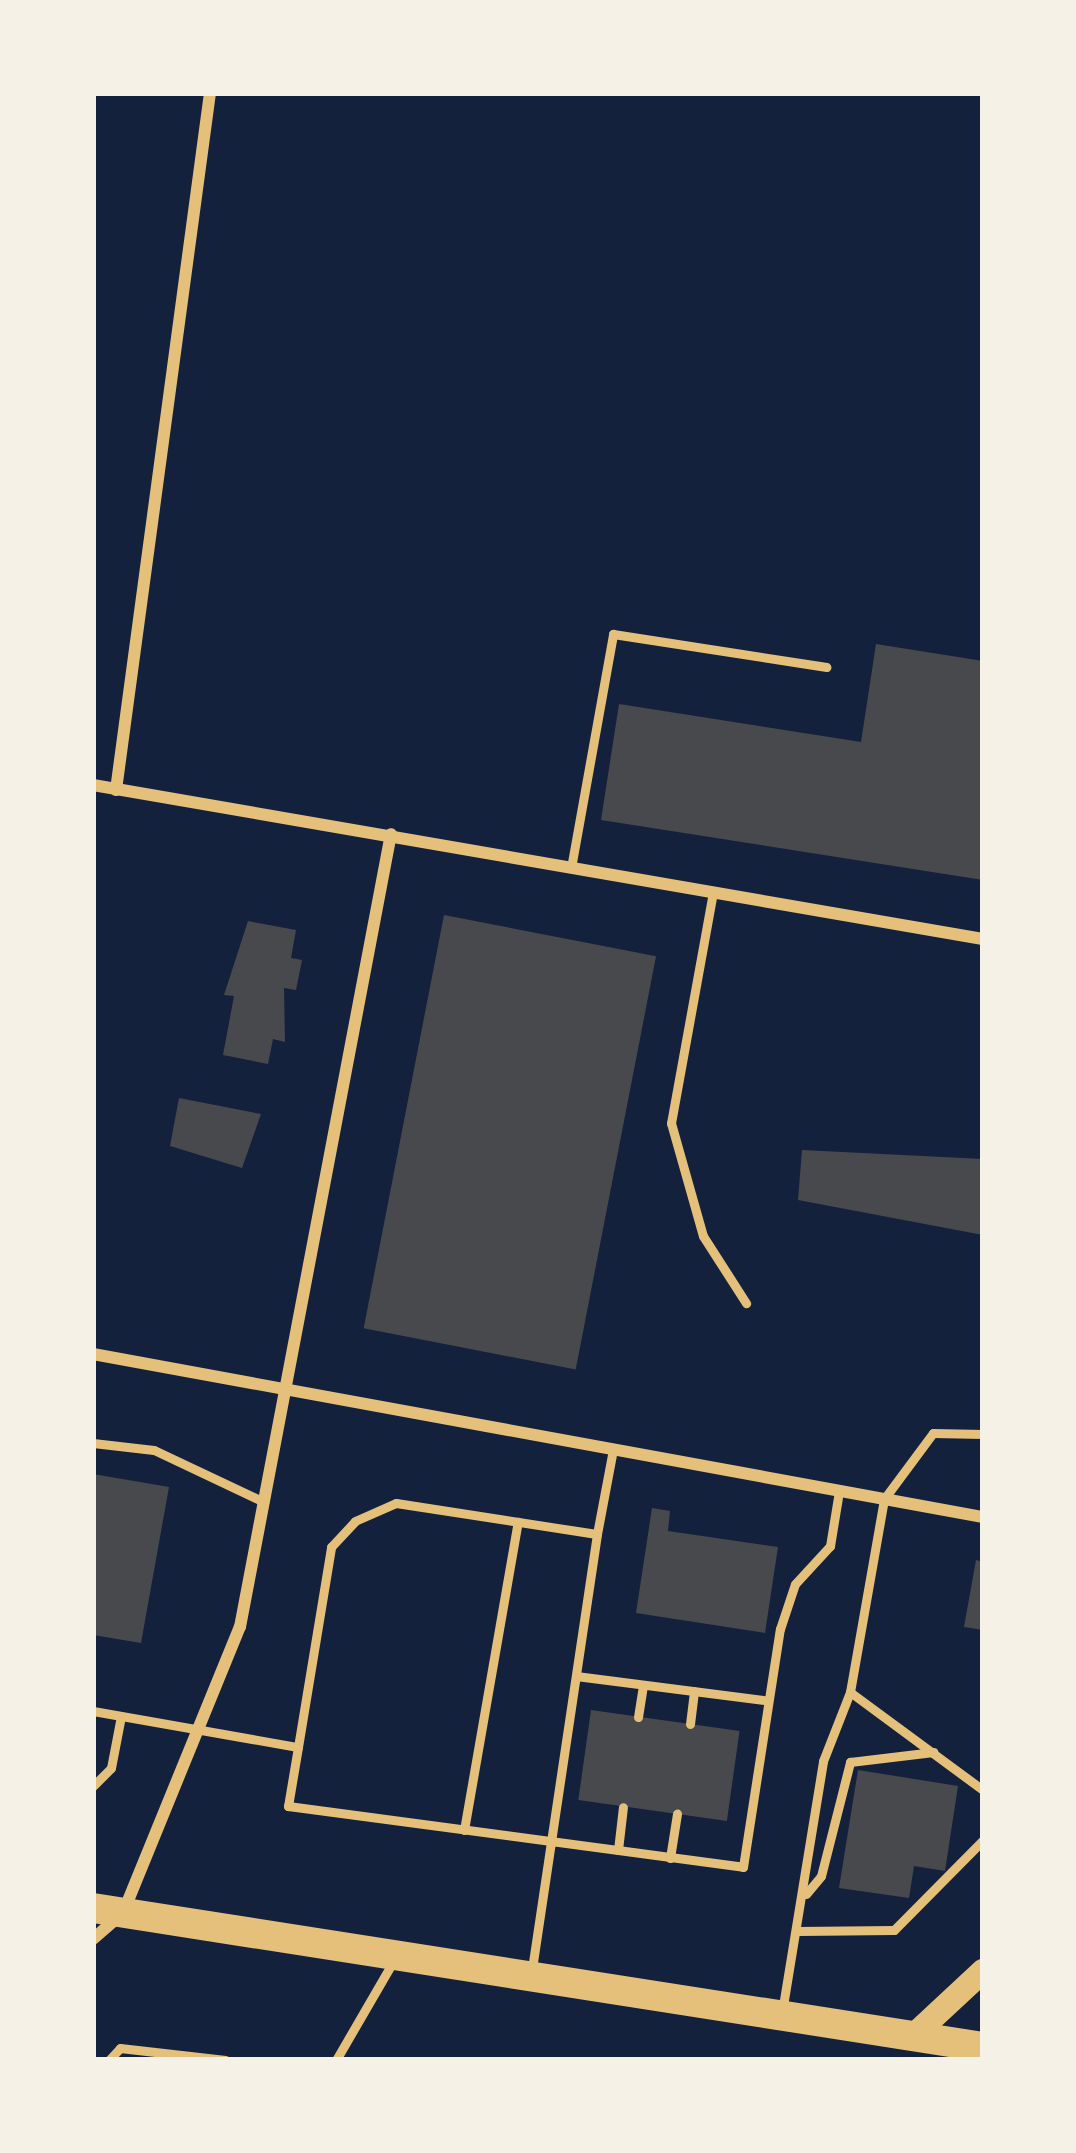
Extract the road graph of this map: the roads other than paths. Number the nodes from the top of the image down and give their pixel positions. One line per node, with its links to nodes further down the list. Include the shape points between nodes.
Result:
1 (210, 93): 4 (street)
2 (826, 668): 6 (lane, via 613,634)
3 (93, 785): 4 (street)
4 (116, 790): 5 (street)
5 (391, 834): 6 (street); 11 (street)
6 (572, 868): 7 (street)
7 (713, 892): 8 (street); 9 (lane, via 671,1123 704,1236)
8 (983, 939)
9 (746, 1303)
10 (93, 1354): 11 (street)
11 (290, 1390): 14 (street); 17 (street)
12 (983, 1433): 16 (lane, via 933,1433)
13 (93, 1443): 17 (lane, via 154,1450)
14 (613, 1449): 15 (street); 20 (lane)
15 (839, 1490): 16 (street); 25 (lane, via 830,1546 795,1584)
16 (884, 1498): 18 (street); 24 (lane)
17 (269, 1504): 30 (street)
18 (983, 1516)
19 (518, 1522): 20 (lane); 31 (lane, via 396,1502 356,1520 332,1546); 37 (lane)
20 (597, 1534): 21 (lane)
21 (576, 1676): 22 (lane); 39 (lane)
22 (644, 1685): 23 (lane); 28 (lane)
23 (694, 1691): 25 (lane); 29 (lane)
24 (850, 1692): 32 (lane); 42 (lane, via 824,1761)
25 (764, 1700): 41 (lane, via 743,1867)
26 (93, 1711): 27 (lane)
27 (121, 1716): 30 (lane); 33 (lane, via 111,1768)
28 (638, 1717)
29 (690, 1724)
30 (202, 1731): 31 (lane); 43 (street)
31 (298, 1747): 37 (lane, via 288,1806)
32 (934, 1752): 34 (lane); 42 (lane, via 850,1762 821,1876)
33 (93, 1786)
34 (983, 1790)
35 (623, 1807): 40 (lane)
36 (677, 1814): 41 (lane)
37 (464, 1829): 39 (lane)
38 (983, 1840): 44 (lane, via 894,1930)
39 (551, 1841): 40 (lane); 48 (lane)
40 (618, 1850): 41 (lane)
41 (670, 1858)
42 (803, 1897): 44 (lane)
43 (108, 1910): 45 (street); 46 (main road)
44 (798, 1931): 49 (lane)
45 (93, 1939)
46 (397, 1955): 48 (main road); 54 (lane)
47 (983, 1971): 50 (main road)
48 (531, 1976): 49 (main road)
49 (781, 2017): 50 (main road)
50 (913, 2036): 51 (main road); 55 (main road)
51 (983, 2047)
52 (109, 2060): 53 (lane, via 120,2048)
53 (225, 2060)
54 (336, 2060)
55 (890, 2060)

